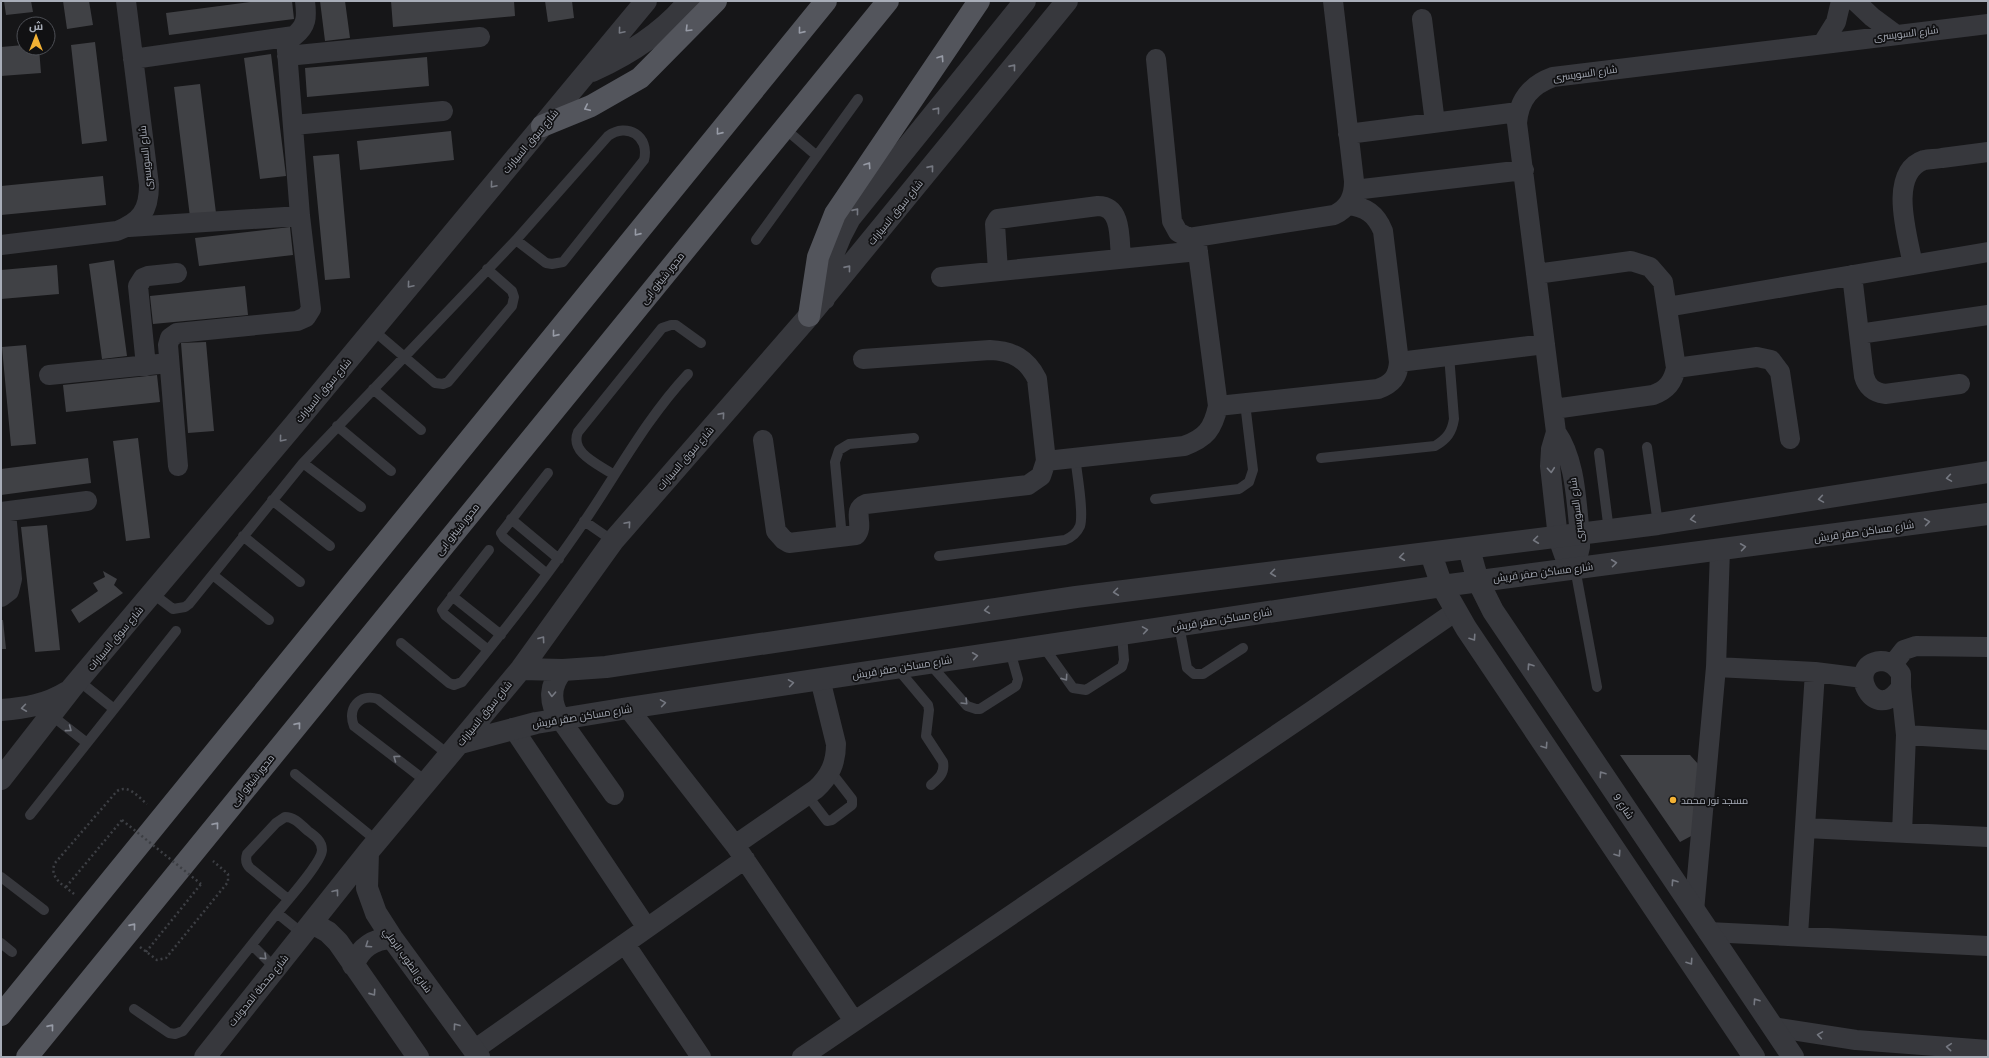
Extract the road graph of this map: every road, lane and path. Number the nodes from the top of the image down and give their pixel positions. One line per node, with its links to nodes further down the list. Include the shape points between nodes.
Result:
1 (126, 1): 20 (street, شارع السويسرى)
2 (305, 1): 19 (street, via 305,24)
3 (646, 1): 22 (street, شارع سوق السيارات, one-way to 22)
4 (689, 1): 22 (street, via 650,36 607,64)
5 (716, 1): 28 (main road, one-way to 28, via 640,78 591,106)
6 (826, 1): 162 (main road, one-way to 162)
7 (888, 1): 29 (main road, محور شينزو ابى)
8 (979, 1): 53 (main road, one-way to 8, via 818,257 836,214)
9 (1025, 1): 50 (street, one-way to 9, via 824,283 832,254 850,218)
10 (1067, 1): 50 (street, شارع سوق السيارات, one-way to 10)
11 (1333, 1): 30 (street)
12 (1841, 1): 18 (street, via 1836,22)
13 (1854, 1): 16 (street)
14 (1422, 19): 26 (street)
15 (1988, 24): 16 (street, شارع السويسرى)
16 (1895, 34): 18 (street, شارع السويسرى)
17 (480, 37): 19 (street)
18 (1823, 43): 25 (street, شارع السويسرى, via 1553,76 1531,89)
19 (286, 47): 20 (street); 27 (street)
20 (133, 59): 36 (street, شارع السويسرى, via 149,197 146,209)
21 (1156, 59): 39 (street, via 1174,227)
22 (584, 75): 28 (street, شارع سوق السيارات)
23 (858, 99): 32 (lane)
24 (443, 111): 27 (street)
25 (1518, 112): 26 (street); 33 (street, شارع السويسرى, via 1517,123)
26 (1435, 123): 30 (street)
27 (294, 125): 35 (street)
28 (542, 126): 54 (street, شارع سوق السيارات, one-way to 54)
29 (784, 128): 32 (lane); 167 (main road, محور شينزو ابى, one-way to 29)
30 (1348, 134): 34 (street)
31 (1988, 152): 43 (street, via 1924,160 1906,176 1902,186 1902,198)
32 (817, 156): 38 (lane)
33 (1524, 170): 34 (street); 47 (street, شارع السويسرى)
34 (1351, 198): 39 (street, via 1342,212 1334,215); 61 (street, via 1378,220 1383,231)
35 (300, 216): 36 (street); 62 (street, via 312,304 306,317 298,321 177,333 168,341)
36 (129, 227): 40 (street, شارع السويسرى, via 118,232)
37 (516, 240): 37 (lane, via 546,262 563,262 641,165 646,153 638,135 626,130 613,132 608,136); 44 (lane)
38 (756, 240)
39 (1197, 244): 42 (street); 70 (street)
40 (1, 245)
41 (1988, 252): 43 (street)
42 (1121, 259): 45 (street); 45 (street, via 1116,216 1108,208 1098,206 998,219 995,224)
43 (1913, 265): 48 (street)
44 (487, 269): 59 (lane); 59 (lane, via 512,292 514,301 451,378 444,384 435,383)
45 (998, 272): 49 (street)
46 (177, 273): 63 (street, via 148,276 143,278 138,286)
47 (1536, 274): 51 (street, via 1631,261 1641,263 1650,267 1663,282); 57 (street, شارع السويسرى)
48 (1852, 275): 51 (street); 55 (street)
49 (941, 277)
50 (824, 299): 53 (street, شارع سوق السيارات)
51 (1667, 307): 64 (street)
52 (1988, 315): 55 (street)
53 (809, 316): 103 (street, شارع سوق السيارات, one-way to 53)
54 (373, 330): 59 (lane); 117 (street, شارع سوق السيارات, one-way to 117)
55 (1859, 334): 67 (street, via 1864,376 1871,389 1877,393)
56 (701, 343): 88 (lane, via 676,325 662,328 578,432 576,440 579,449)
57 (1545, 344): 58 (street); 71 (street, شارع السويسرى)
58 (1448, 355): 61 (street); 81 (lane, via 1454,419 1452,428 1443,441 1435,446)
59 (404, 357): 68 (lane)
60 (863, 359): 82 (street, via 990,350 1014,354 1032,368 1037,379)
61 (1399, 362): 69 (street, via 1399,371 1394,380 1388,386 1378,389)
62 (169, 363): 63 (street); 84 (street)
63 (146, 366): 66 (street)
64 (1676, 368): 71 (street, via 1674,378 1662,392); 76 (street, via 1757,357 1771,360 1780,372)
65 (688, 374): 88 (lane, via 658,408)
66 (49, 375)
67 (1960, 384)
68 (373, 389): 72 (lane); 73 (lane)
69 (1245, 403): 70 (street); 89 (lane, via 1253,470 1249,482 1239,489)
70 (1218, 406): 80 (street, via 1215,420 1208,432 1197,441 1184,446)
71 (1554, 409): 74 (street, شارع السويسرى)
72 (337, 426): 83 (lane); 85 (lane)
73 (421, 430)
74 (1556, 432): 99 (street, شارع السويسرى, via 1566,448 1570,462); 102 (street, شارع السويسرى, one-way to 102, via 1550,466)
75 (914, 438): 101 (lane, via 849,444 839,450 835,462)
76 (1790, 439)
77 (763, 440): 101 (street, via 776,531 779,536 796,543)
78 (1647, 447): 97 (lane)
79 (1599, 453): 98 (lane)
80 (1075, 458): 82 (street); 109 (lane, via 1081,518 1077,532 1071,537 1065,540)
81 (1322, 458)
82 (1046, 461): 101 (street, via 1041,476 1028,485 866,504 858,512 858,532)
83 (304, 463): 90 (lane); 92 (lane)
84 (178, 466)
85 (391, 471)
86 (1988, 472): 97 (street, one-way to 97)
87 (548, 473): 95 (lane)
88 (614, 475): 96 (lane)
89 (1155, 499)
90 (272, 500): 100 (lane); 104 (lane)
91 (87, 501): 93 (street)
92 (361, 507)
93 (3, 512): 119 (street, via 12,579 9,591)
94 (1988, 514): 107 (street, شارع مساكن صقر قريش, one-way to 94)
95 (511, 519): 110 (lane); 113 (lane, via 502,530 502,536)
96 (584, 521): 103 (lane); 110 (lane)
97 (1658, 524): 98 (street)
98 (1609, 531): 99 (street)
99 (1580, 534): 102 (street); 111 (street, شارع السويسرى)
100 (243, 536): 112 (lane); 115 (lane)
101 (842, 538)
102 (1558, 538): 105 (street, one-way to 105); 111 (street, شارع السويسرى, via 1564,555)
103 (613, 541): 136 (street, شارع سوق السيارات, one-way to 103)
104 (330, 546)
105 (1468, 549): 108 (street); 114 (street, شارع 9)
106 (489, 550): 118 (lane)
107 (1720, 550): 111 (street, شارع مساكن صقر قريش, one-way to 107); 134 (street)
108 (1431, 554): 116 (street); 137 (street, one-way to 137, via 1076,597 606,667)
109 (939, 556)
110 (558, 559): 113 (lane)
111 (1575, 568): 114 (street, شارع مساكن صقر قريش); 142 (lane)
112 (212, 574): 117 (lane, via 185,607 173,609); 121 (lane)
113 (547, 574): 125 (lane)
114 (1478, 581): 116 (street, شارع مساكن صقر قريش); 174 (street, شارع 9, one-way to 114, via 1493,611)
115 (300, 582)
116 (1442, 586): 120 (street); 122 (street, شارع مساكن صقر قريش)
117 (152, 593): 141 (street, شارع سوق السيارات)
118 (452, 596): 125 (lane); 130 (lane, via 443,607 443,613)
119 (1, 598)
120 (1456, 611): 191 (street, one-way to 191); 194 (street)
121 (269, 620)
122 (1179, 625): 124 (street, شارع مساكن صقر قريش, one-way to 122); 129 (lane, via 1187,668 1194,674 1203,674)
123 (176, 631): 146 (lane)
124 (1122, 634): 127 (street, شارع مساكن صقر قريش); 127 (lane, one-way to 124, via 1073,688 1086,690 1122,667)
125 (501, 635): 130 (lane)
126 (401, 644): 130 (lane, via 454,685 462,682)
127 (1043, 646): 131 (street, شارع مساكن صقر قريش)
128 (1988, 647): 133 (street, via 1916,646 1904,650)
129 (1243, 648)
130 (488, 650)
131 (1010, 651): 132 (street, شارع مساكن صقر قريش, one-way to 131); 132 (lane, one-way to 131, via 967,706 980,709 1016,686 1018,679)
132 (930, 663): 135 (street, شارع مساكن صقر قريش)
133 (1893, 664): 139 (street, via 1874,663 1869,666); 143 (street, via 1901,674)
134 (1716, 667): 138 (street); 174 (street)
135 (896, 668): 140 (street, شارع مساكن صقر قريش); 158 (lane, via 928,705 926,736 944,767 940,777)
136 (521, 669): 137 (street); 153 (street, شارع سوق السيارات)
137 (563, 670): 148 (street, one-way to 148, via 557,677 551,693 553,707)
138 (1815, 672): 139 (street); 163 (street)
139 (1863, 678): 143 (street, via 1868,693 1878,699 1890,698)
140 (820, 679): 144 (street, شارع مساكن صقر قريش, one-way to 140); 154 (street, via 836,744)
141 (75, 685): 145 (street, one-way to 145, via 55,699 38,706); 146 (lane); 147 (street, شارع سوق السيارات)
142 (1597, 687)
143 (1901, 687): 150 (street)
144 (628, 708): 148 (street, شارع مساكن صقر قريش); 168 (street)
145 (1, 710)
146 (114, 710): 152 (lane)
147 (51, 715): 152 (lane, one-way to 152); 156 (street, شارع سوق السيارات)
148 (560, 719): 149 (street, شارع مساكن صقر قريش); 159 (street)
149 (513, 728): 153 (street, شارع مساكن صقر قريش); 177 (street)
150 (1906, 736): 151 (street); 164 (street)
151 (1988, 740)
152 (87, 743): 161 (lane)
153 (454, 749): 157 (street, شارع سوق السيارات); 157 (lane, one-way to 153, via 354,726 351,713 354,706 364,698 378,699)
154 (831, 772): 160 (street); 160 (lane, via 852,799 852,805 827,821)
155 (295, 774): 166 (lane)
156 (1, 779)
157 (427, 782): 166 (street, شارع سوق السيارات)
158 (931, 785)
159 (614, 795)
160 (807, 795): 168 (street)
161 (30, 815)
162 (162, 818): 170 (path, via 128,789 118,791 55,863 55,877); 172 (main road)
163 (1806, 828): 164 (street); 179 (street)
164 (1902, 833): 165 (street)
165 (1988, 837)
166 (372, 846): 176 (street, شارع سوق السيارات, one-way to 166); 181 (street, شارع الطوب الرملي, via 367,888 370,901)
167 (197, 848): 180 (main road, محور شينزو ابى, one-way to 167); 187 (path, via 228,874 228,882 166,958 158,960)
168 (740, 852): 177 (street); 194 (street)
169 (1, 877): 173 (lane)
170 (66, 887): 172 (path); 187 (path, bridge, via 122,820 201,884)
171 (288, 899): 171 (lane, via 246,862 247,854 285,817 295,819 319,841 322,850 320,860); 175 (lane)
172 (89, 906): 193 (main road)
173 (44, 910)
174 (1694, 911): 178 (street, شارع 9)
175 (278, 912): 176 (lane); 184 (lane)
176 (307, 928): 188 (street, via 323,928 334,937); 189 (street, شارع محطة المحولات)
177 (647, 928): 183 (street)
178 (1708, 932): 179 (street); 190 (street, شارع 9)
179 (1798, 935): 185 (street)
180 (126, 936): 187 (path); 199 (main road, محور شينزو ابى, one-way to 180)
181 (392, 938): 188 (street, one-way to 188, via 368,945 361,950); 198 (street, شارع الطوب الرملي, one-way to 181)
182 (1, 942): 186 (lane)
183 (625, 944): 198 (street); 202 (street)
184 (252, 945): 189 (lane, one-way to 189); 192 (lane, via 184,1031 169,1033)
185 (1988, 946)
186 (12, 952)
187 (146, 952)
188 (353, 965): 201 (street, one-way to 201)
189 (275, 968): 200 (street, شارع محطة المحولات)
190 (1738, 975): 191 (street); 195 (street, شارع 9, one-way to 190)
191 (1710, 992): 204 (street)
192 (134, 1009)
193 (1, 1015)
194 (854, 1021): 203 (street)
195 (1774, 1028): 196 (street, one-way to 195); 205 (street, شارع 9)
196 (1856, 1048): 197 (street, one-way to 196)
197 (1988, 1050)
198 (476, 1053)
199 (27, 1057)
200 (205, 1057)
201 (418, 1057)
202 (701, 1057)
203 (802, 1057)
204 (1754, 1057)
205 (1793, 1057)

